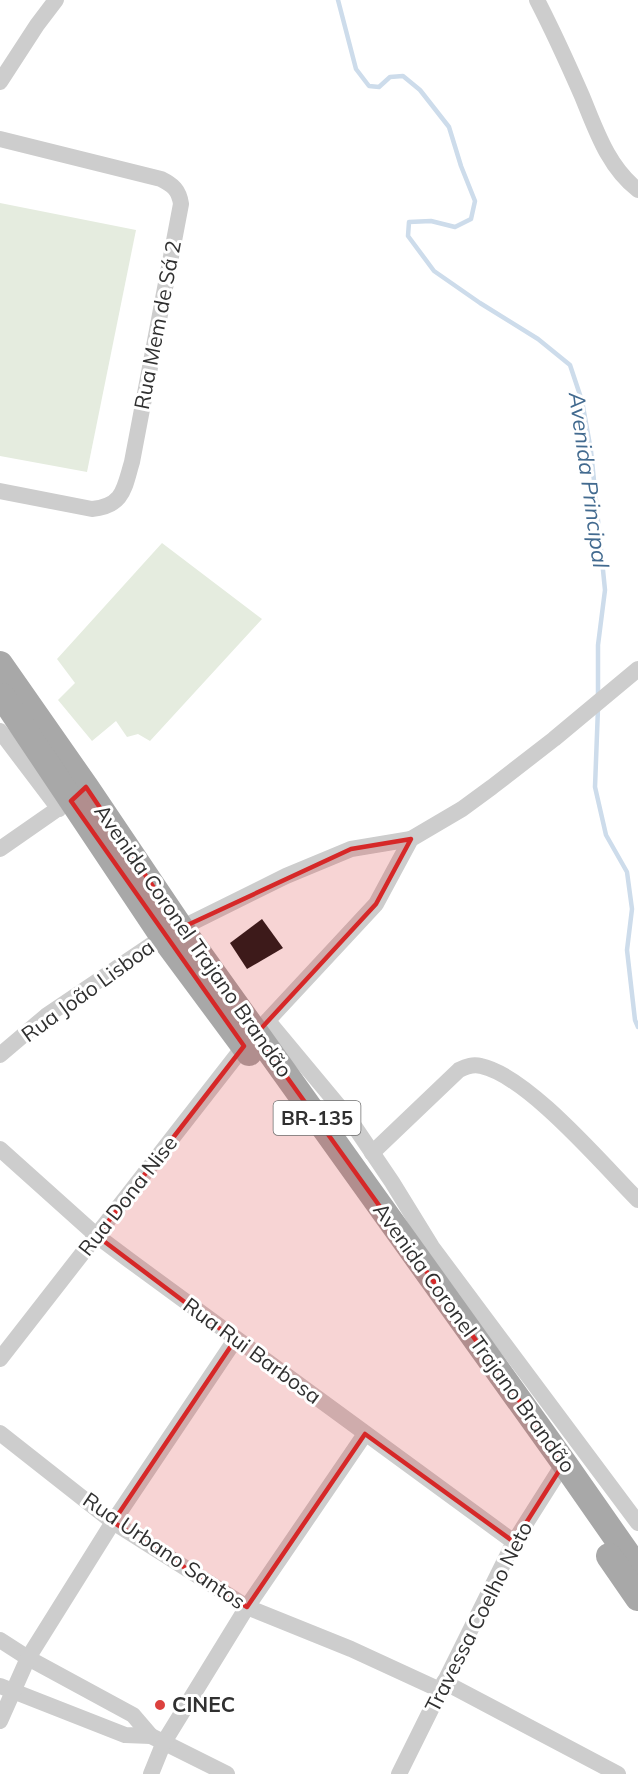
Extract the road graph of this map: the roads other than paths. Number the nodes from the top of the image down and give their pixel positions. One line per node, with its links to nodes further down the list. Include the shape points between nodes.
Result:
1 (56, 0): 3 (street)
2 (537, 0): 5 (street, via 600,141 628,183)
3 (0, 82)
4 (0, 139): 6 (street, Rua Mem de Sá 2, via 161,179 176,189 181,204 132,462 121,496 100,508)
5 (638, 190)
6 (0, 491)
7 (0, 664): 11 (main road, Avenida Coronel Trajano Brandão / BR-135)
8 (638, 669): 12 (street, via 492,787)
9 (0, 694): 11 (main road, Avenida Coronel Trajano Brandão / BR-135)
10 (0, 731): 11 (street)
11 (72, 799): 13 (street); 14 (main road, Avenida Coronel Trajano Brandão / BR-135)
12 (411, 839): 14 (street, Rua João Lisboa, via 351,849); 15 (street, via 376,904)
13 (0, 849)
14 (172, 932): 15 (main road, Avenida Coronel Trajano Brandão / BR-135); 16 (street, Rua João Lisboa, via 46,1016)
15 (256, 1034): 18 (street, Avenida Coronel Trajano Brandão, via 348,1117); 20 (street, Rua Dona Nise); 25 (main road, Avenida Coronel Trajano Brandão / BR-135, via 451,1329)
16 (0, 1055)
17 (0, 1149): 20 (street, Rua Rui Barbosa)
18 (372, 1154): 19 (street, via 459,1070 482,1066 528,1092); 27 (street, Avenida Coronel Trajano Brandão, via 432,1247)
19 (638, 1200)
20 (97, 1236): 21 (street, Rua Rui Barbosa); 22 (street, Rua Dona Nise)
21 (235, 1340): 24 (street, Rua Rui Barbosa); 26 (street)
22 (0, 1359)
23 (0, 1433): 26 (street, Rua Urbano Santos)
24 (365, 1434): 28 (street, Rua Rui Barbosa); 31 (street)
25 (559, 1470): 28 (street, Travessa Coelho Neto); 29 (main road, Avenida Coronel Trajano Brandão / BR-135); 30 (main road, Avenida Coronel Trajano Brandão / BR-135)
26 (113, 1522): 31 (street, Rua Urbano Santos); 33 (street)
27 (638, 1523)
28 (514, 1542): 34 (street, Travessa Coelho Neto)
29 (638, 1569)
30 (638, 1598)
31 (247, 1607): 34 (street, Rua Urbano Santos); 37 (street)
32 (0, 1640): 33 (street)
33 (28, 1659): 35 (street); 37 (street, via 133,1716)
34 (442, 1686): 40 (street, Travessa Coelho Neto); 41 (street, Rua Urbano Santos)
35 (6, 1689): 36 (street); 37 (street, via 125,1735)
36 (0, 1721)
37 (158, 1739): 38 (street); 39 (street)
38 (152, 1774)
39 (227, 1774)
40 (399, 1774)
41 (618, 1774)

